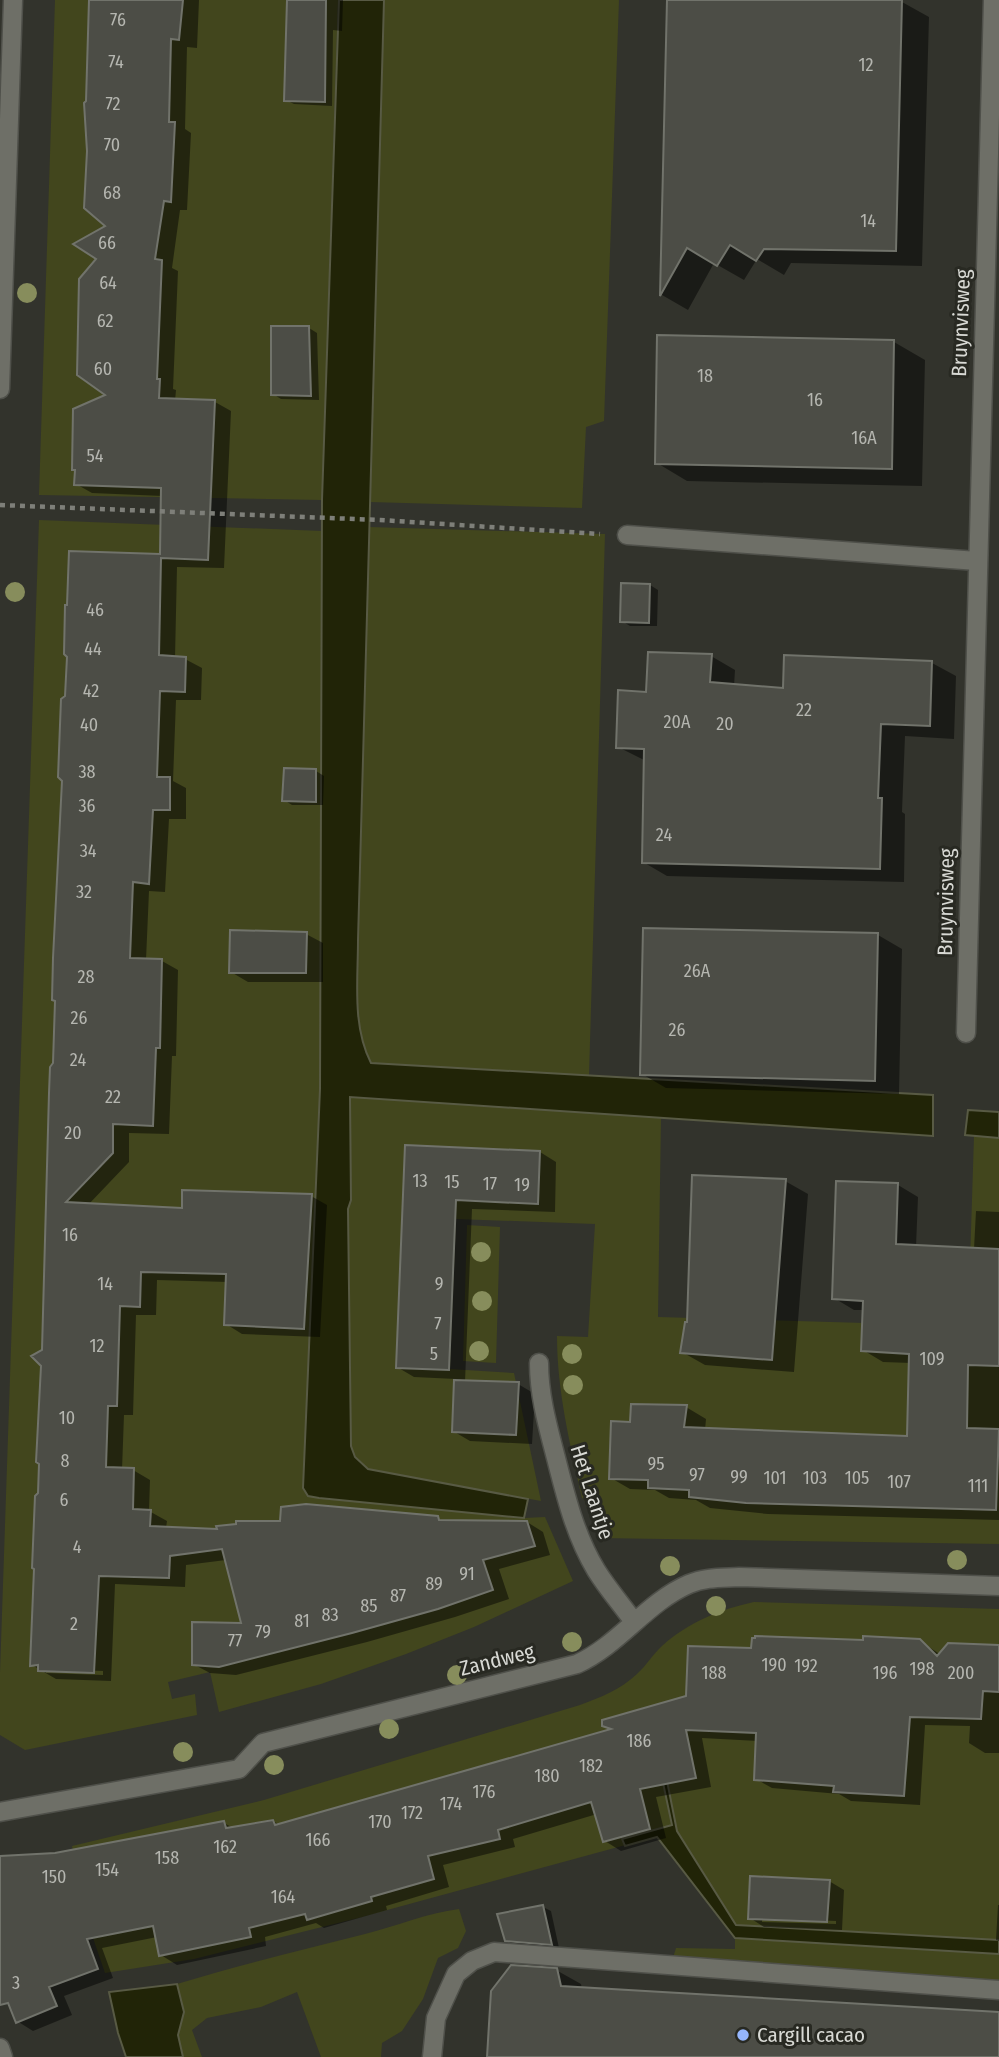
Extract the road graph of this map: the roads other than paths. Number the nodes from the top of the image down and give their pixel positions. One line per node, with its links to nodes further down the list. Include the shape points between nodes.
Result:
1 (13, 0): 4 (street)
2 (993, 0): 3 (street, Bruynvisweg)
3 (995, 87): 6 (street, Bruynvisweg)
4 (0, 390)
5 (627, 535): 6 (street)
6 (977, 561): 7 (street, Bruynvisweg)
7 (966, 1033)
8 (539, 1363): 10 (street, Het Laantje, via 545,1415 570,1514 597,1571)
9 (999, 1586): 10 (street, Zandweg, via 705,1579 673,1593)
10 (634, 1622): 11 (street, Zandweg, via 577,1664 263,1743 239,1769)
11 (0, 1812)
12 (999, 1990): 15 (street, via 494,1952 456,1974 436,2018)
13 (0, 2048): 14 (street)
14 (3, 2057)
15 (432, 2057)

